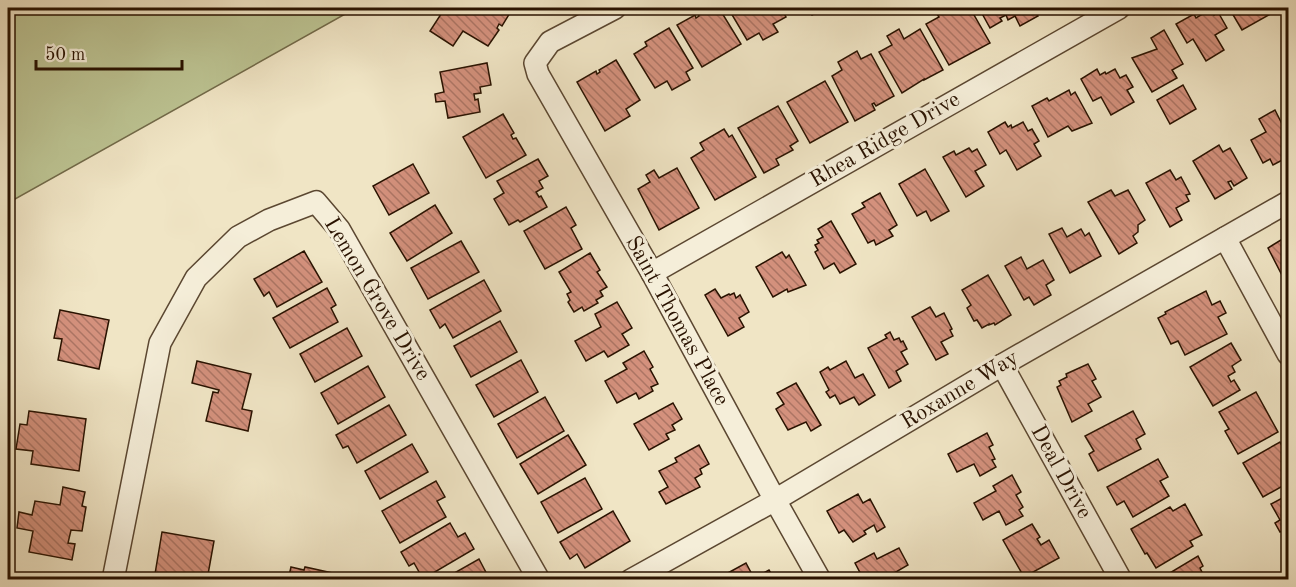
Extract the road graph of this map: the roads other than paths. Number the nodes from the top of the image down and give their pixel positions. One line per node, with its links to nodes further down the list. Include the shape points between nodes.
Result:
1 (615, 8): 5 (street, Saint Thomas Place, via 550,42 535,63)
2 (1119, 8): 5 (street, Rhea Ridge Drive)
3 (1288, 202): 4 (street, Roxanne Way)
4 (1226, 238): 6 (street); 7 (street, Roxanne Way)
5 (652, 273): 8 (street, Saint Thomas Place)
6 (1288, 354)
7 (1002, 365): 8 (street, Roxanne Way); 13 (street, Deal Drive)
8 (775, 500): 11 (street, Roxanne Way); 12 (street, Saint Thomas Place)
9 (113, 579): 10 (street, Lemon Grove Drive, via 160,343 196,278 238,237 316,202 339,228)
10 (539, 579)
11 (631, 579)
12 (820, 579)
13 (1121, 579)

